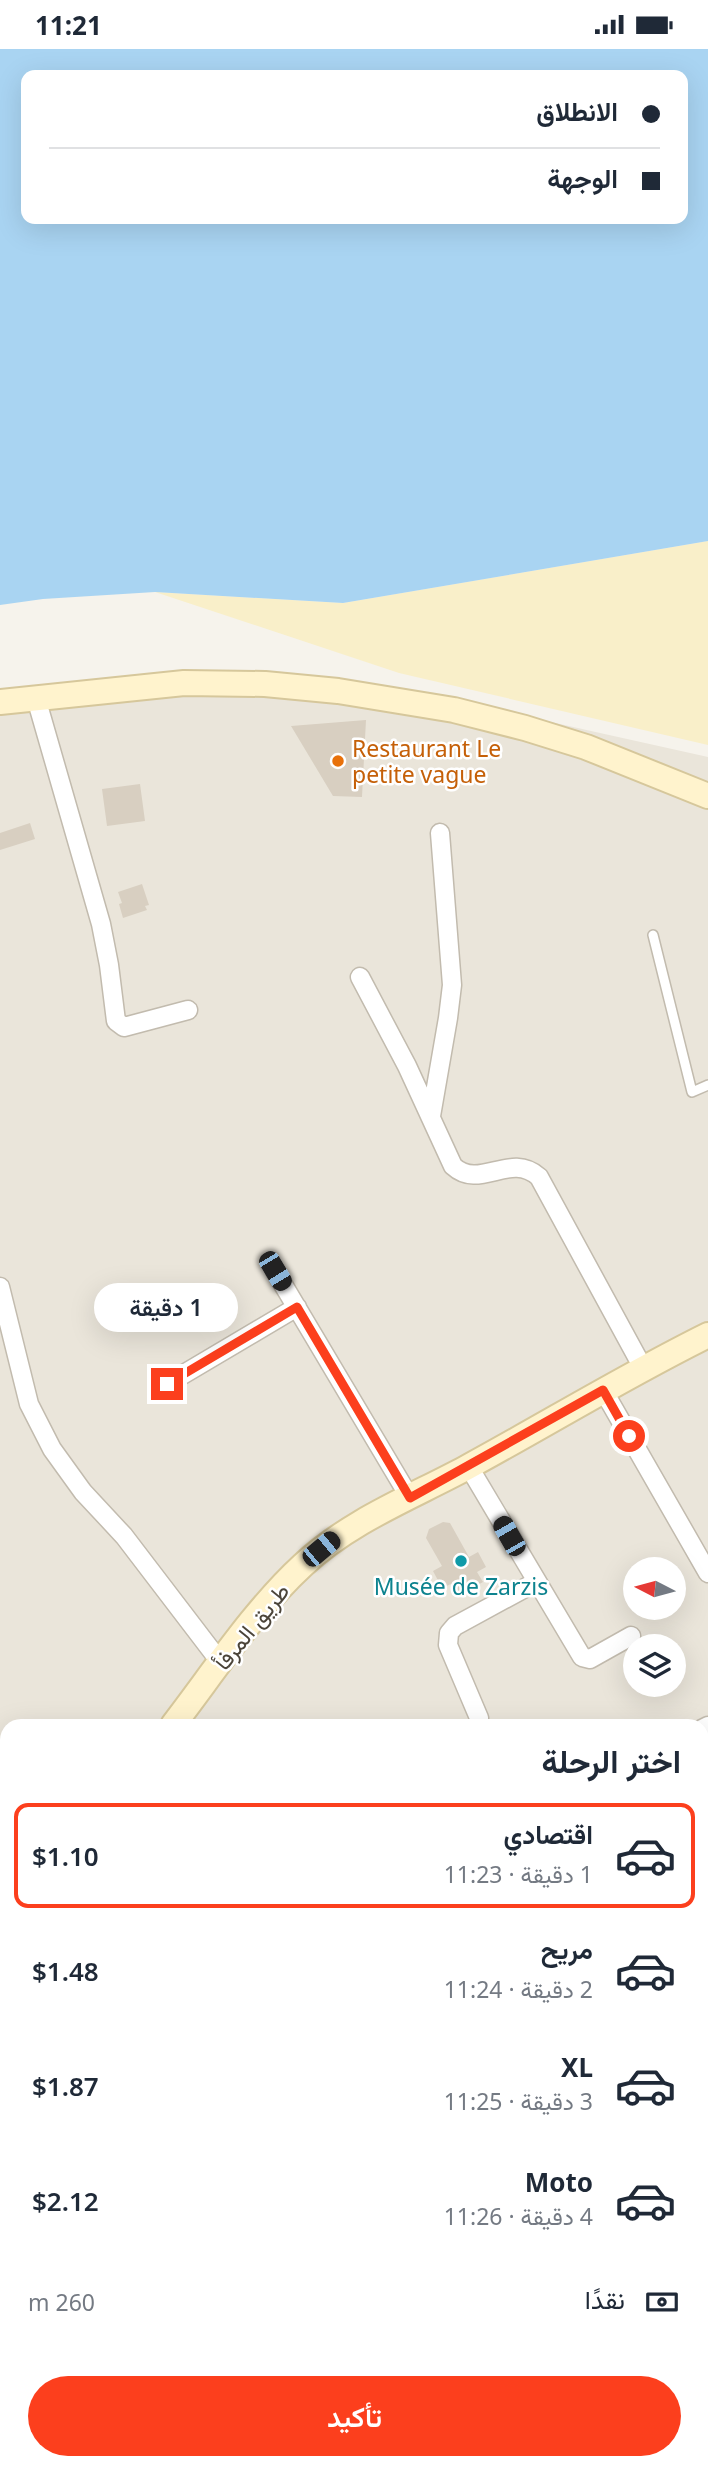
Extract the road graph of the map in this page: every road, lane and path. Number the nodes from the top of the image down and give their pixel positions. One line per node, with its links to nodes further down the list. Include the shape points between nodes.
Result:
1 (36, 698): 2 (street); 3 (street, via 184,683 338,691 454,710 525,728); 7 (street, via 101,924 116,1021 124,1027)
2 (0, 702)
3 (708, 796)
4 (440, 833): 9 (street, via 452,985)
5 (653, 935): 8 (lane, via 692,1091)
6 (360, 977): 9 (street)
7 (188, 1010)
8 (708, 1085)
9 (431, 1116): 14 (street, via 460,1172 477,1174 521,1166 538,1177)
10 (275, 1271): 12 (street)
11 (0, 1287): 22 (street, via 29,1404 52,1449)
12 (297, 1307): 15 (street); 18 (street)
13 (708, 1335): 14 (street, طريق المرفأ)
14 (643, 1367): 16 (street, طريق المرفأ)
15 (167, 1384)
16 (603, 1390): 17 (street, طريق المرفأ); 19 (street)
17 (469, 1467): 18 (street, طريق المرفأ); 20 (street)
18 (410, 1498): 22 (street, طريق المرفأ, via 342,1532 301,1566)
19 (708, 1573)
20 (536, 1582): 21 (street, via 582,1657 590,1659); 24 (street, via 449,1633 448,1646)
21 (623, 1640)
22 (221, 1663): 23 (street, طريق المرفأ)
23 (178, 1719)
24 (479, 1719)

